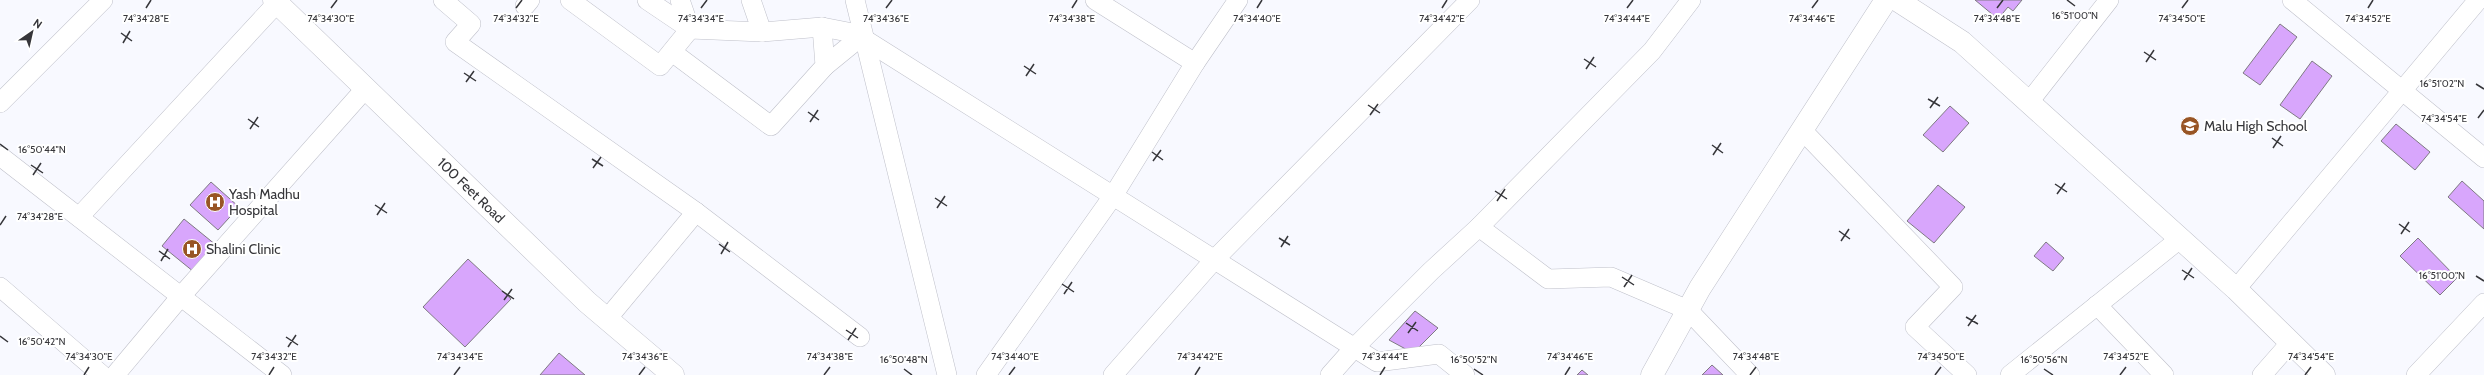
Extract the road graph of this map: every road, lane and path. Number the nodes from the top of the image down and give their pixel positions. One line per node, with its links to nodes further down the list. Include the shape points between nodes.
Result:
1 (103, 0): 28 (street)
2 (443, 0): 33 (street, via 472,24 455,42)
3 (570, 0): 22 (street, via 660,66)
4 (647, 0): 19 (street)
5 (680, 0): 19 (street)
6 (751, 0): 20 (street)
7 (855, 0): 21 (street)
8 (1095, 0): 23 (street)
9 (1238, 0): 23 (street)
10 (1470, 0): 37 (street)
11 (1691, 0): 35 (street, via 1652,51)
12 (1886, 0): 29 (street)
13 (1897, 0): 27 (street, via 1962,42)
14 (2109, 0): 27 (street)
15 (2292, 0): 26 (street)
16 (2478, 0): 26 (street)
17 (275, 2): 25 (street, 100 Feet Road); 34 (street)
18 (822, 27): 20 (street); 21 (street); 24 (street)
19 (690, 29): 20 (street); 22 (street)
20 (762, 32)
21 (864, 37): 24 (street); 32 (street); 52 (street)
22 (672, 52): 24 (street, via 771,126)
23 (1195, 63): 32 (street)
24 (825, 66)
25 (365, 89): 40 (street); 44 (street, 100 Feet Road)
26 (2402, 91): 31 (street); 39 (street)
27 (2029, 102): 36 (street)
28 (0, 103)
29 (1802, 130): 43 (street); 59 (street, via 1953,287 1915,327)
30 (0, 156): 34 (street)
31 (2484, 158)
32 (1113, 196): 37 (street); 53 (street)
33 (696, 212): 44 (street); 45 (street)
34 (79, 216): 40 (street)
35 (1479, 227): 43 (street, via 1548,279 1611,277); 47 (street)
36 (2181, 238): 39 (street); 42 (street)
37 (1214, 260): 47 (street); 54 (street)
38 (0, 288): 48 (street)
39 (2236, 289): 46 (street)
40 (182, 295): 49 (street); 50 (street)
41 (2484, 303): 64 (street)
42 (2097, 305): 60 (street); 61 (street)
43 (1688, 310): 57 (street); 58 (street)
44 (607, 319): 51 (street, 100 Feet Road)
45 (860, 337)
46 (2291, 342): 62 (street); 63 (street)
47 (1354, 348): 55 (street); 56 (street, via 1377,362 1439,354)
48 (102, 375)
49 (115, 375)
50 (282, 375)
51 (673, 375)
52 (947, 375)
53 (986, 375)
54 (1113, 375)
55 (1330, 375)
56 (1465, 375)
57 (1652, 375)
58 (1750, 375)
59 (1967, 375)
60 (2010, 375)
61 (2164, 375)
62 (2262, 375)
63 (2324, 375)
64 (2416, 375)

